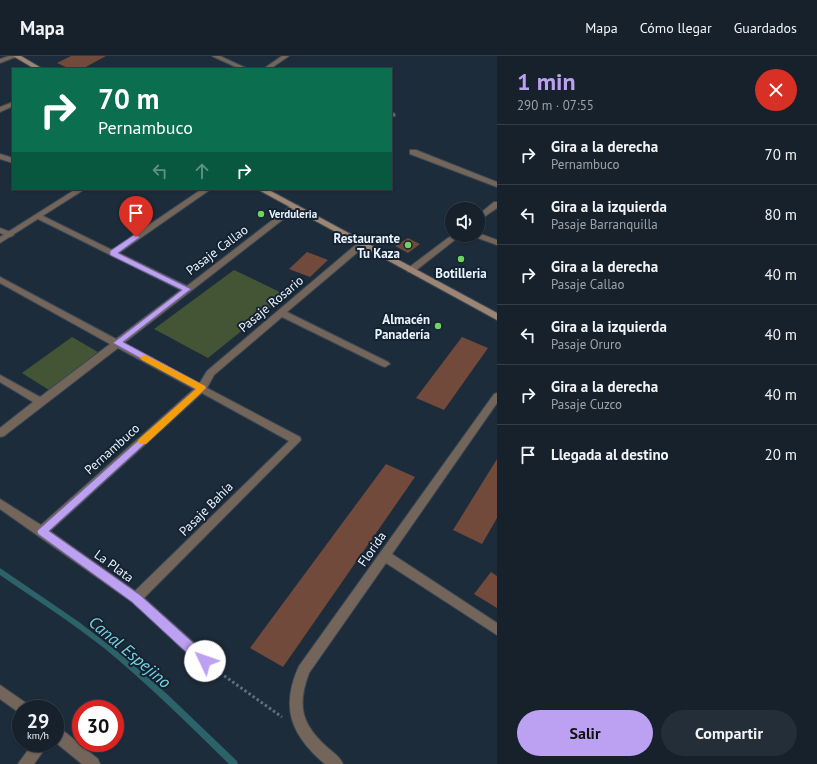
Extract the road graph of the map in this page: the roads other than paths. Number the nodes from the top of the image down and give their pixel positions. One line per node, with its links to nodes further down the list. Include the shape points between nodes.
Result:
1 (15, 56): 4 (street); 5 (main road)
2 (215, 56): 6 (street)
3 (286, 56): 7 (street)
4 (0, 61)
5 (38, 68)
6 (243, 68)
7 (269, 68)
8 (12, 104): 9 (street)
9 (0, 110)
10 (413, 152): 13 (street)
11 (0, 156): 12 (street)
12 (12, 161)
13 (497, 185)
14 (79, 190): 20 (street)
15 (206, 190): 28 (street)
16 (264, 190): 18 (main road)
17 (497, 204): 19 (street)
18 (295, 207): 27 (main road); 31 (street, Pasaje Callao)
19 (485, 213)
20 (38, 217): 22 (street); 28 (street)
21 (0, 230): 22 (street)
22 (10, 235): 24 (street)
23 (485, 238): 26 (street)
24 (0, 241)
25 (448, 242): 29 (street)
26 (497, 243)
27 (362, 244): 29 (main road); 32 (street, Pasaje Rosario)
28 (113, 253): 31 (street)
29 (412, 270): 33 (main road)
30 (0, 280): 34 (street)
31 (187, 289): 34 (street, Pasaje Callao)
32 (282, 313): 35 (street); 37 (street, Pasaje Rosario, via 210,373)
33 (497, 317)
34 (117, 343): 37 (street); 39 (street, Pasaje Callao)
35 (385, 364)
36 (0, 378): 39 (street)
37 (202, 388): 42 (street, Pernambuco); 44 (street, Pasaje Bahía, via 296,440)
38 (497, 396): 43 (street, Florida)
39 (40, 402): 40 (street, Pasaje Callao)
40 (0, 433)
41 (0, 503): 42 (street, La Plata)
42 (42, 531): 44 (street, La Plata)
43 (385, 556): 45 (street); 53 (street, Florida, via 304,670 298,683 295,697 300,727 313,745)
44 (136, 598): 46 (street, La Plata)
45 (497, 630)
46 (205, 661)
47 (0, 691): 48 (street)
48 (12, 700)
49 (64, 740): 52 (street)
50 (35, 752): 51 (street)
51 (25, 764)
52 (93, 764)
53 (336, 764)

